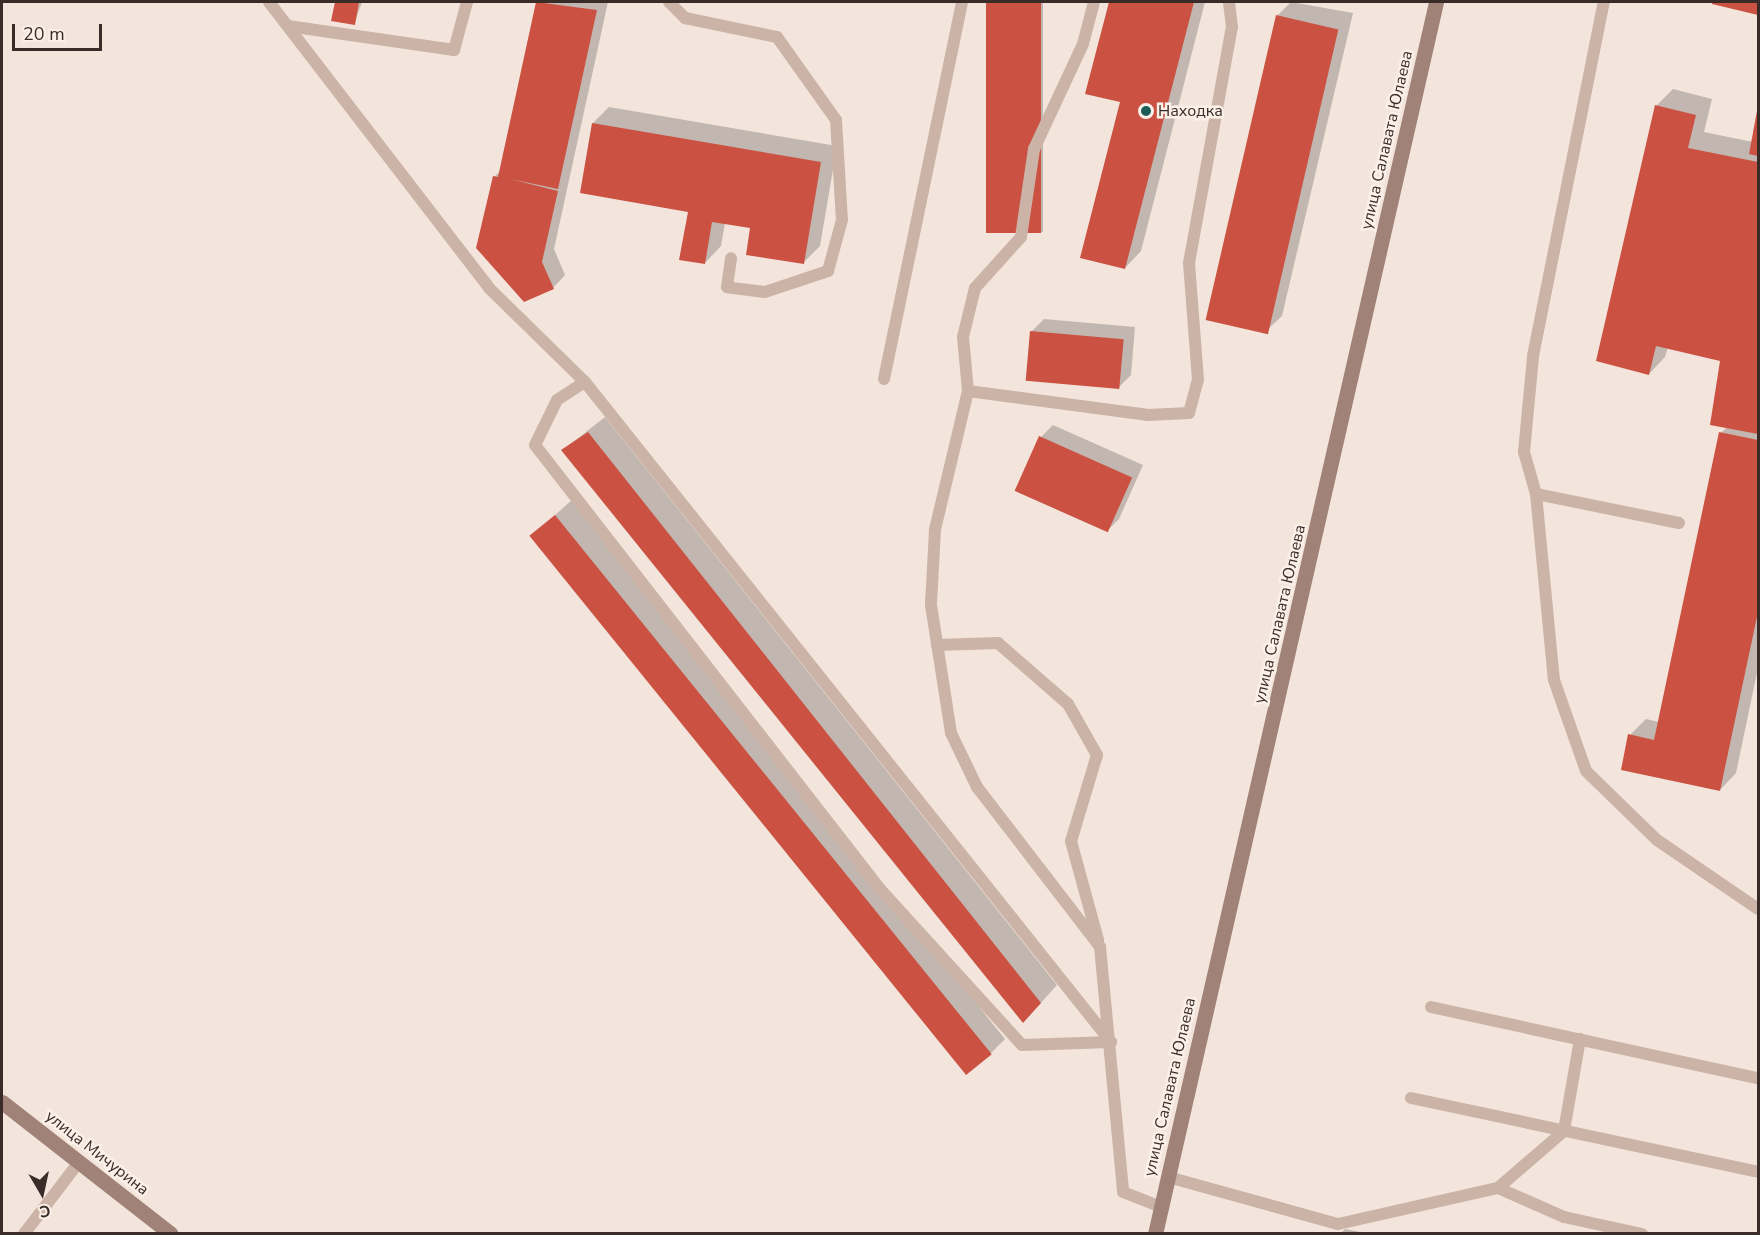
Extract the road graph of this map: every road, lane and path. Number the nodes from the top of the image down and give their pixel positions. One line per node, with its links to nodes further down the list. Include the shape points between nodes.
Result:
1 (269, 2): 9 (lane)
2 (467, 2): 9 (lane, via 454,50)
3 (669, 2): 10 (lane, via 686,18 777,37 836,120 842,220 828,271 765,292 756,291 727,287)
4 (963, 2): 11 (lane)
5 (1094, 2): 13 (lane, via 1083,44 1034,149 1021,237 975,288 963,337)
6 (1228, 2): 13 (lane, via 1232,27 1189,263 1198,380 1189,413 1148,415)
7 (1437, 2): 28 (street, улица Салавата Юлаева)
8 (1604, 2): 14 (lane, via 1533,356 1524,452)
9 (288, 26): 12 (lane, via 489,288)
10 (731, 258)
11 (884, 379)
12 (585, 382): 21 (lane); 21 (lane, via 556,400 535,445 880,889 1022,1045)
13 (968, 392): 16 (lane, via 935,530 931,605)
14 (1536, 494): 15 (lane); 17 (lane, via 1554,680 1586,771 1657,840)
15 (1679, 523)
16 (937, 645): 18 (lane, via 951,733 977,787); 18 (lane, via 998,643 1068,704 1097,755 1071,841)
17 (1758, 909)
18 (1100, 947): 21 (lane)
19 (1431, 1007): 20 (lane)
20 (1580, 1039): 22 (lane); 25 (lane)
21 (1111, 1042): 30 (lane, via 1123,1192)
22 (1758, 1078)
23 (1411, 1098): 25 (lane)
24 (2, 1102): 26 (street, улица Мичурина)
25 (1564, 1131): 27 (lane); 29 (lane)
26 (79, 1162): 31 (lane); 32 (street, улица Мичурина)
27 (1758, 1172)
28 (1168, 1177): 29 (lane, via 1338,1224); 30 (street, улица Салавата Юлаева)
29 (1498, 1188): 34 (lane, via 1564,1217)
30 (1161, 1207): 33 (street, улица Салавата Юлаева)
31 (24, 1233)
32 (171, 1233)
33 (1155, 1233)
34 (1642, 1233)

